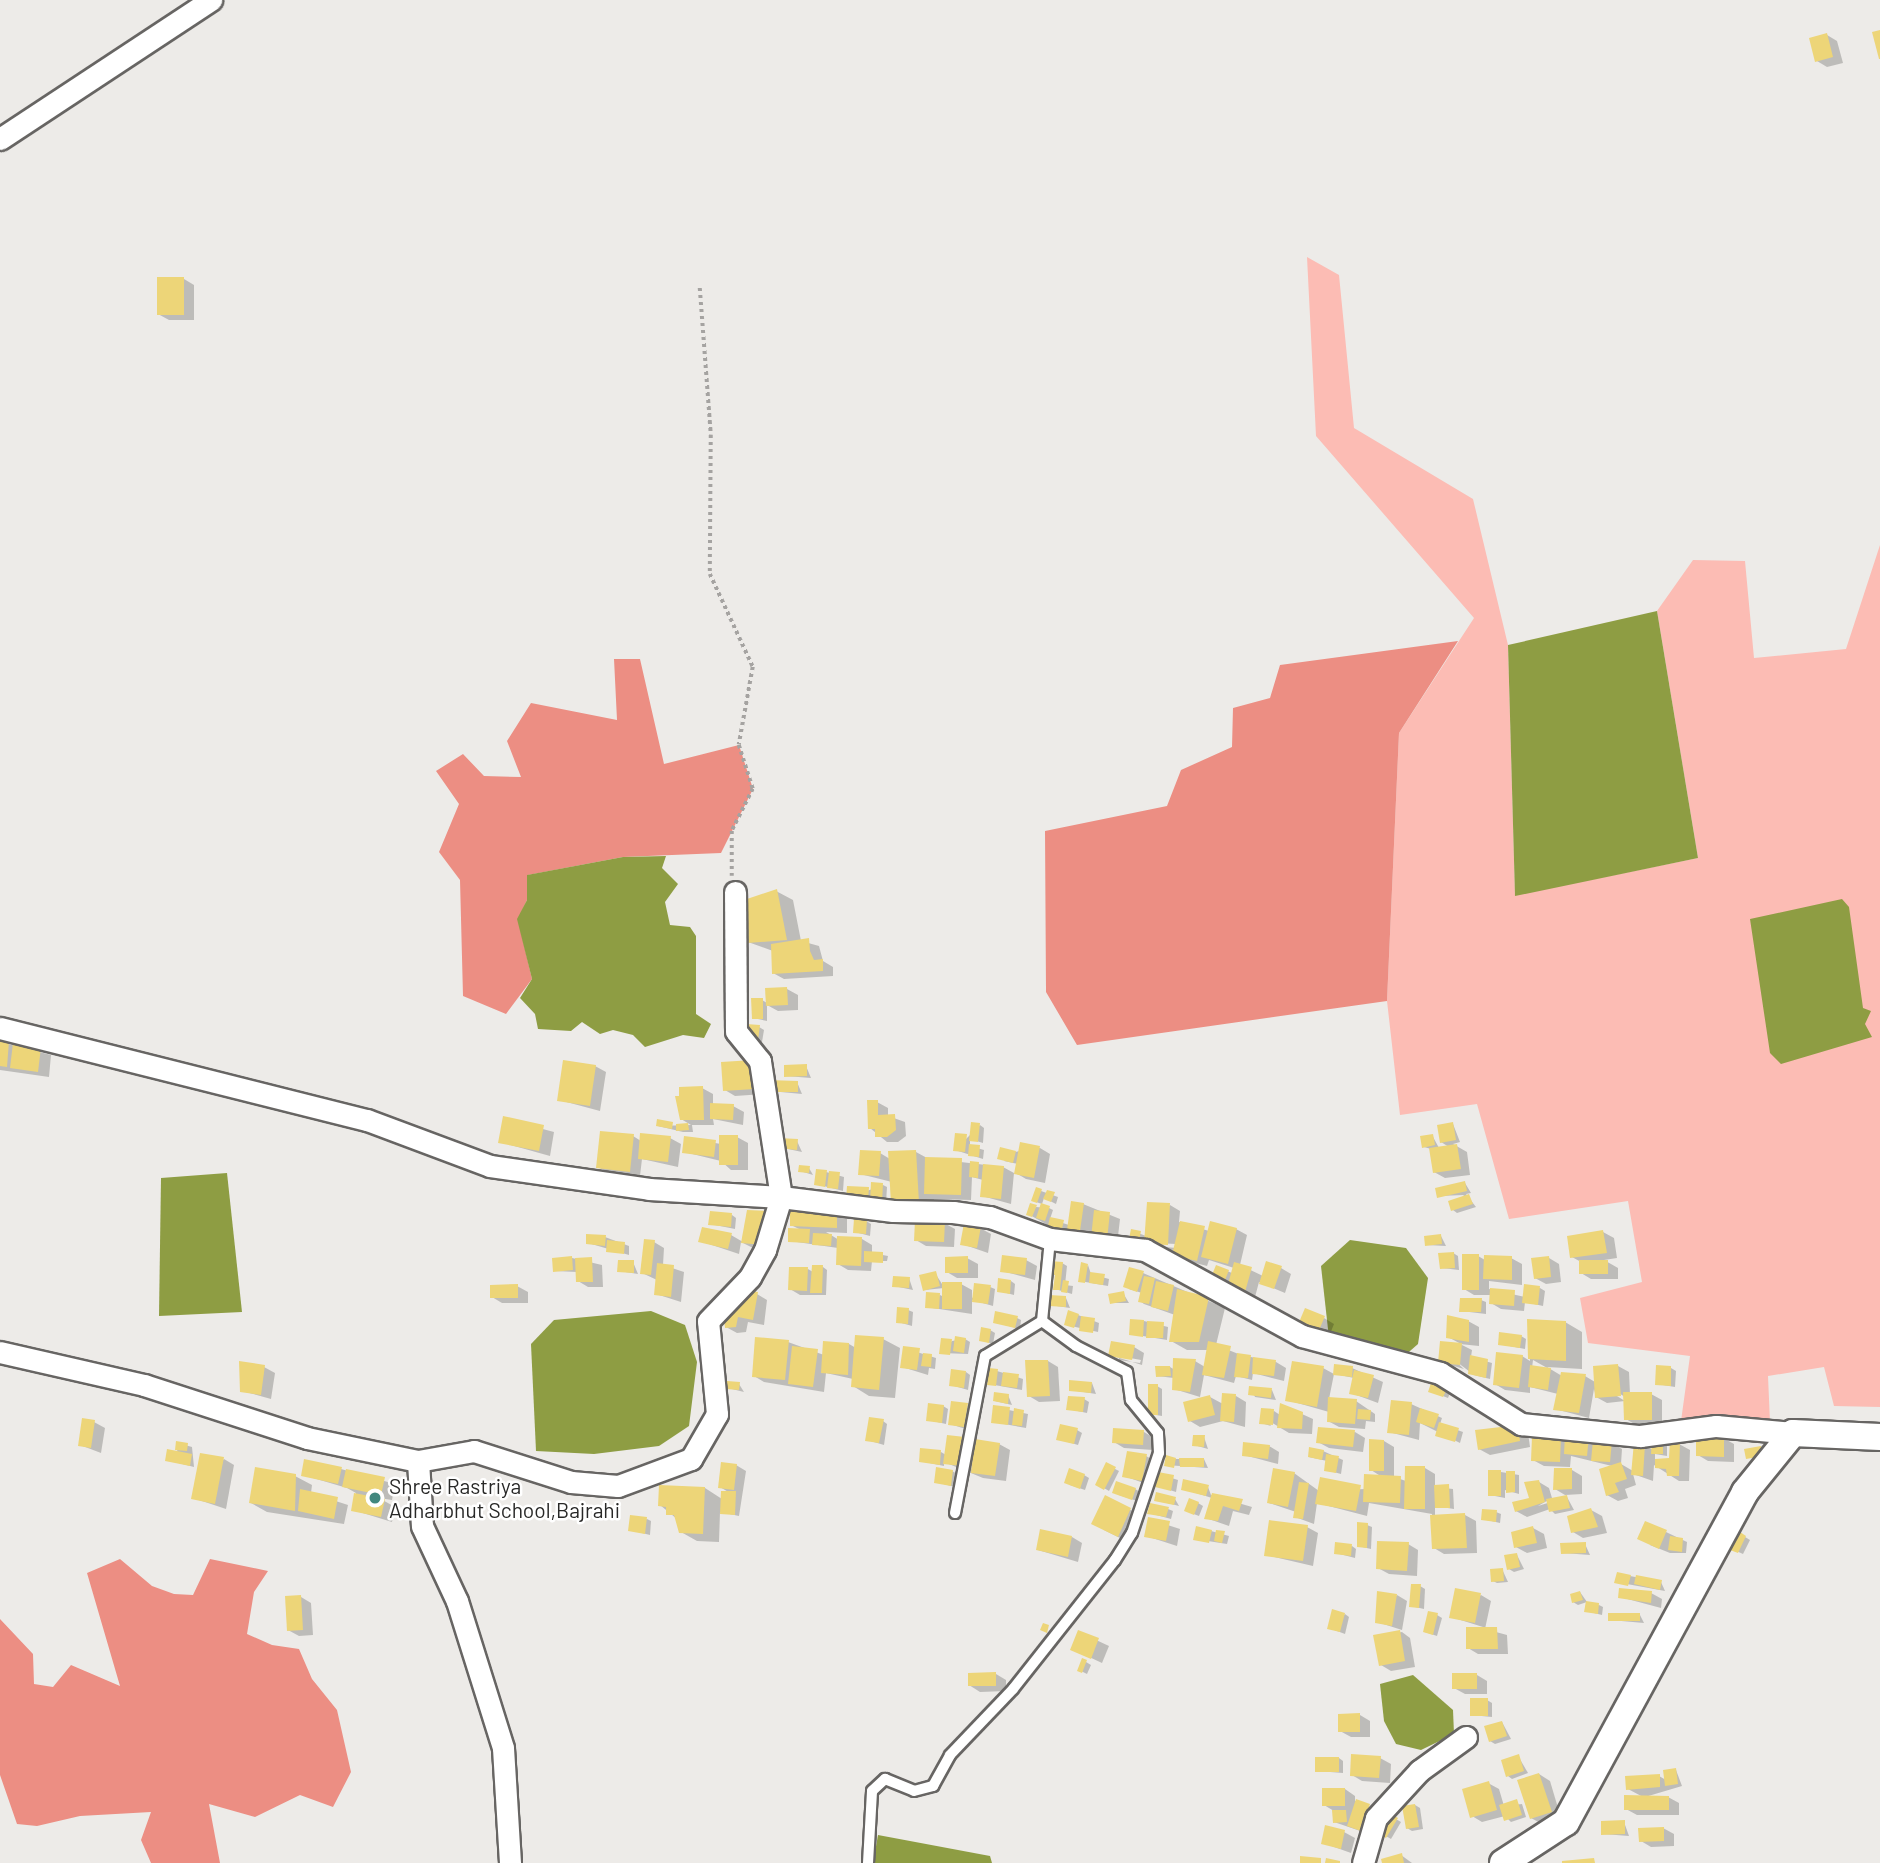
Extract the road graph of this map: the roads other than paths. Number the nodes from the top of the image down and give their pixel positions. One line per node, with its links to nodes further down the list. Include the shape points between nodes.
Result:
1 (211, 0): 2 (street)
2 (0, 139)
3 (735, 892): 5 (street, via 736,1031 760,1061)
4 (0, 1028): 5 (street, via 367,1120 490,1166 649,1189)
5 (781, 1197): 6 (street, via 844,1207 990,1217); 11 (street, via 765,1250 750,1277 708,1321 717,1414 691,1459 618,1486 571,1482 474,1451)
6 (1050, 1239): 7 (lane); 9 (street, via 1145,1250 1302,1336 1440,1373 1521,1424 1640,1436 1716,1426)
7 (1042, 1321): 12 (lane, via 985,1356); 15 (lane, via 1076,1346 1127,1372 1131,1400 1158,1433 1152,1475 1132,1533 1115,1560 1013,1689 956,1747 933,1786 914,1791 885,1779 872,1791)
8 (0, 1352): 11 (street, via 144,1385 307,1438)
9 (1793, 1433): 10 (street); 17 (street, via 1745,1492 1566,1822)
10 (1880, 1437)
11 (418, 1461): 14 (street, via 422,1527 457,1601 503,1748)
12 (955, 1513)
13 (1466, 1737): 16 (street, via 1419,1771 1376,1818)
14 (510, 1863)
15 (868, 1863)
16 (1363, 1863)
17 (1503, 1863)

